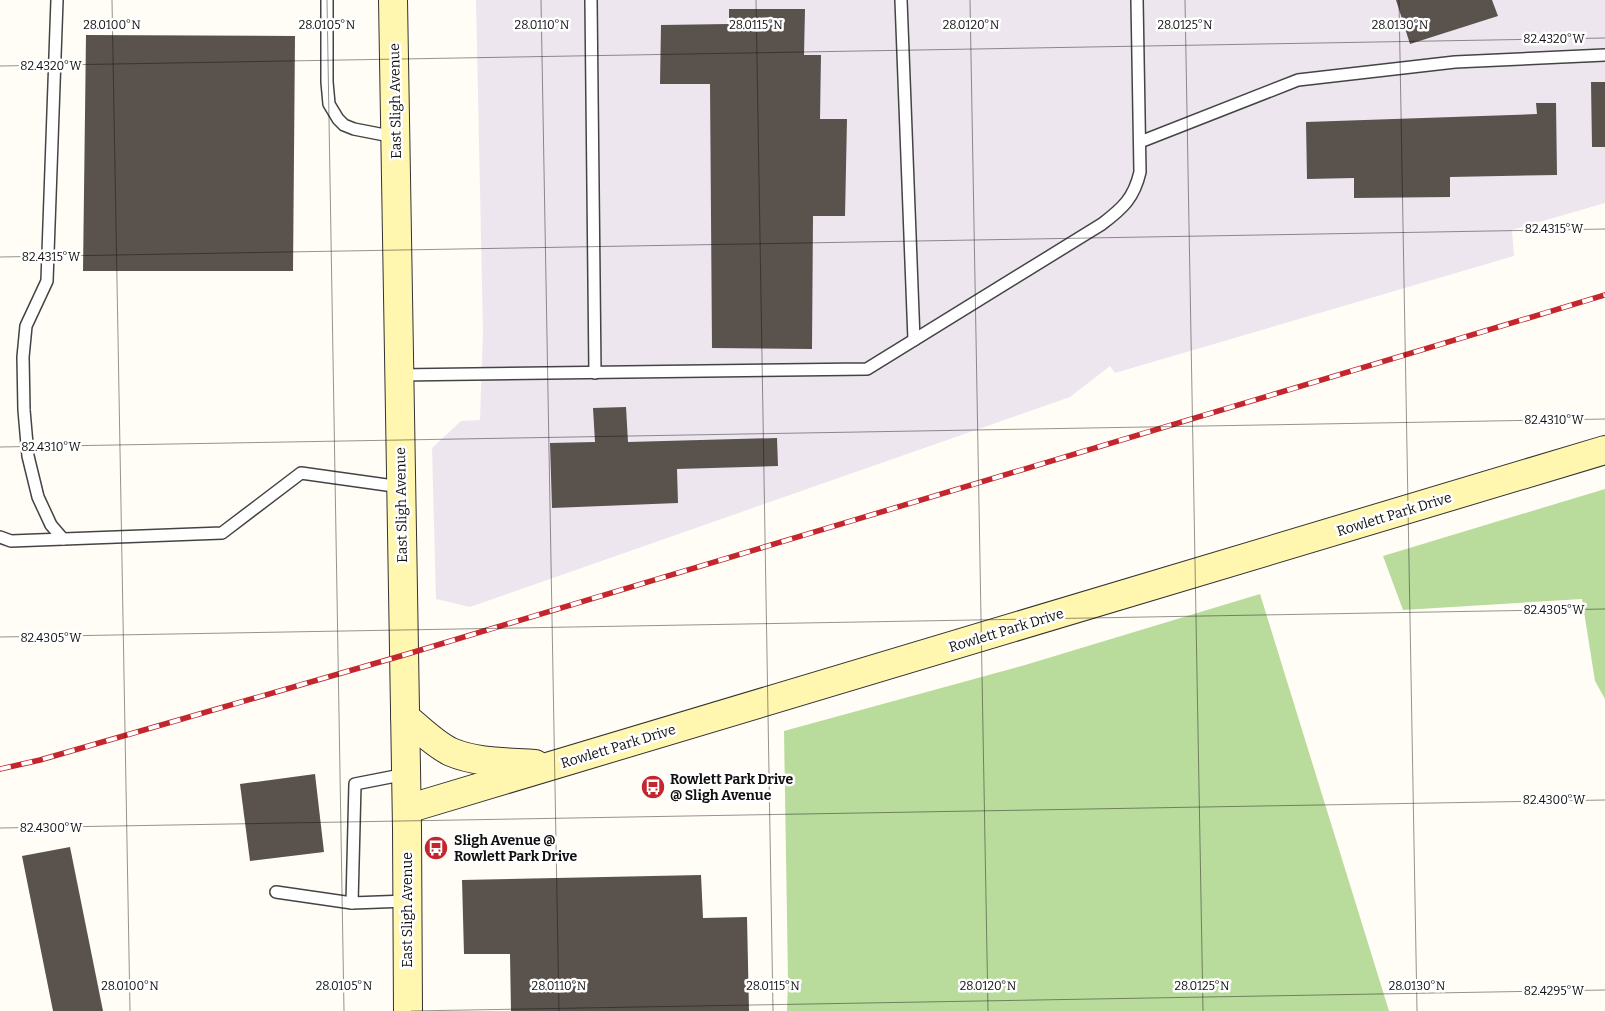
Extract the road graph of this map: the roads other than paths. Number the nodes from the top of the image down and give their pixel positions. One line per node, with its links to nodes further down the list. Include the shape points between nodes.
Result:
1 (57, 0): 16 (lane, via 47,281 26,326 23,357 28,456 38,497 51,524)
2 (327, 0): 8 (lane, via 329,104 344,124)
3 (393, 0): 8 (street, East Sligh Avenue)
4 (591, 0): 11 (lane)
5 (901, 0): 10 (lane)
6 (1137, 0): 9 (lane)
7 (1605, 55): 9 (lane, via 1455,62 1298,80)
8 (395, 137): 12 (street, East Sligh Avenue)
9 (1140, 142): 10 (lane, via 1138,184 1121,210)
10 (914, 340): 11 (lane, via 867,369)
11 (595, 373): 12 (lane)
12 (399, 375): 14 (street, East Sligh Avenue)
13 (1605, 450): 18 (street, Rowlett Park Drive)
14 (401, 487): 16 (lane, via 301,473 222,533); 17 (street, East Sligh Avenue)
15 (0, 537): 16 (lane, via 10,541)
16 (63, 539)
17 (405, 717): 18 (street, via 452,752 478,760); 19 (street, East Sligh Avenue)
18 (551, 766): 20 (street, Rowlett Park Drive)
19 (406, 774): 20 (street, East Sligh Avenue); 23 (lane, via 356,784)
20 (406, 809): 22 (street, East Sligh Avenue)
21 (276, 892): 23 (lane)
22 (407, 901): 23 (lane); 24 (street, East Sligh Avenue)
23 (352, 903)
24 (408, 1011)

